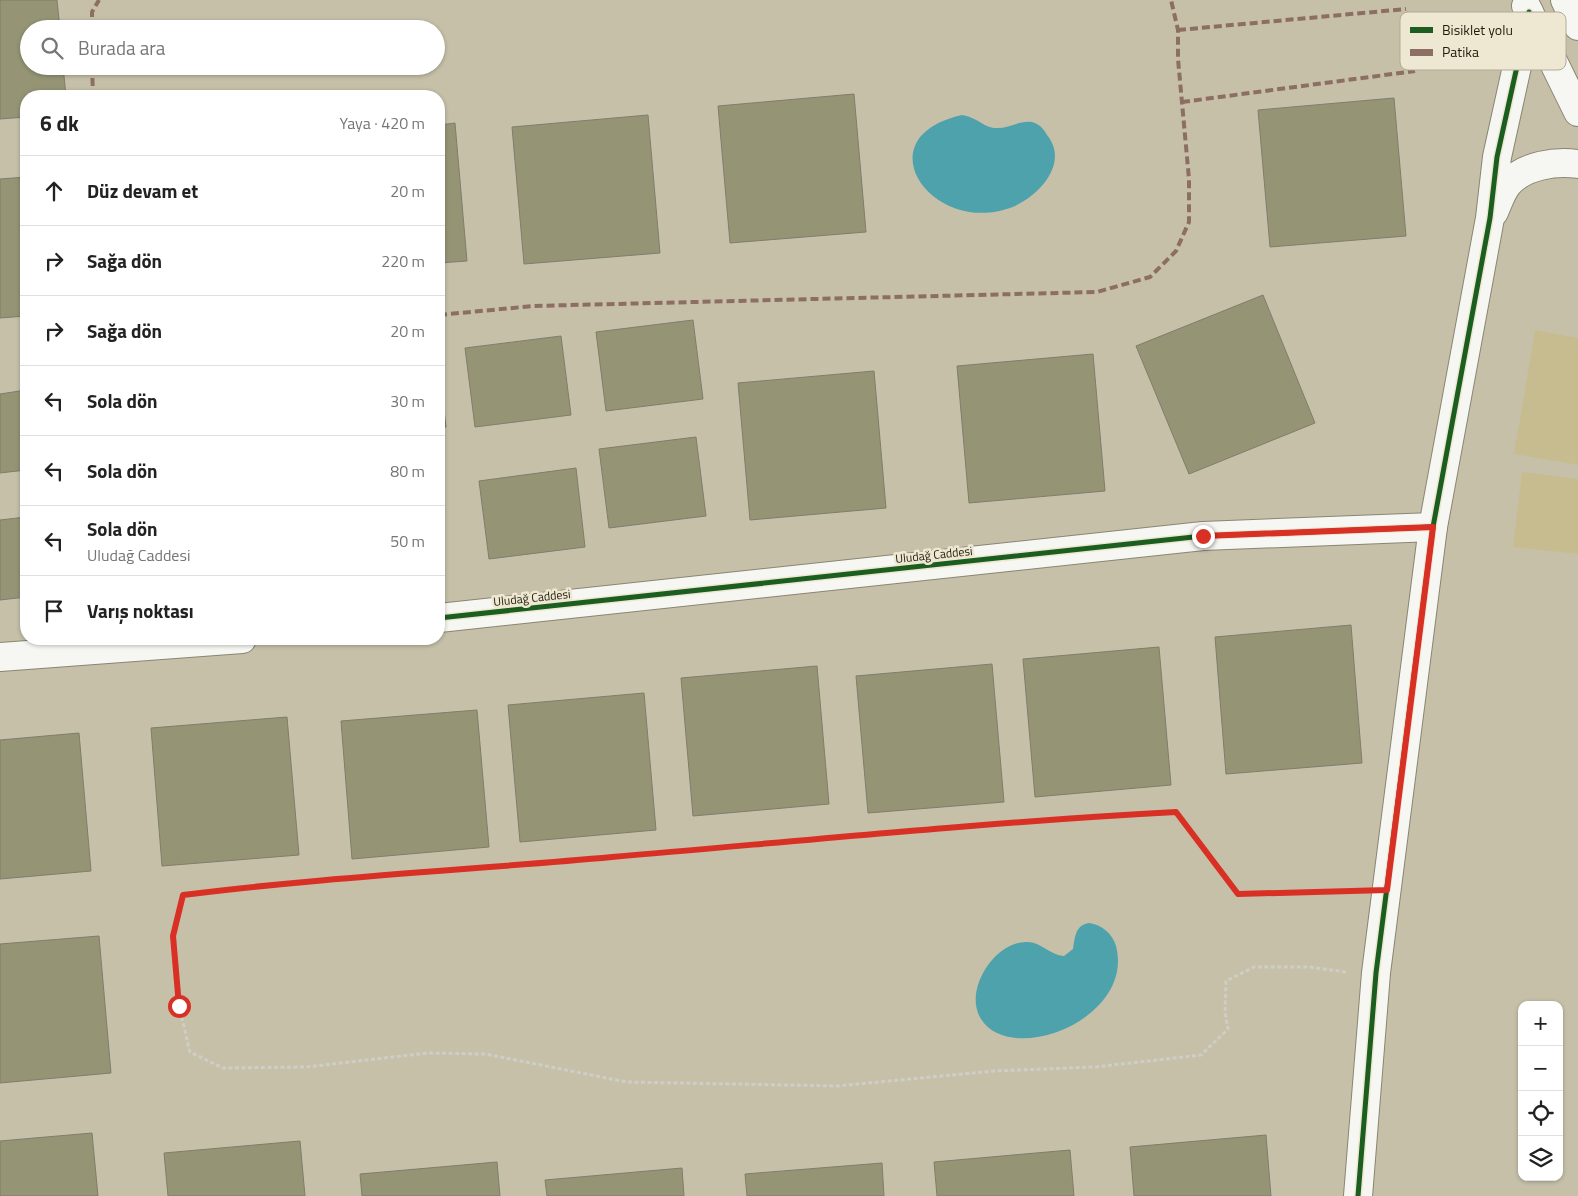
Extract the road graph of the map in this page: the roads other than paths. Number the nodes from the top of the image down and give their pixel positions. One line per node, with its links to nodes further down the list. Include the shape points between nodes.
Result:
1 (1565, 0): 2 (street)
2 (1578, 26)
3 (1513, 70): 7 (street, via 1498,148)
4 (1557, 70): 5 (street)
5 (1578, 112)
6 (1578, 164): 7 (street, via 1555,163 1525,171 1508,184)
7 (1490, 218): 8 (street)
8 (1433, 527): 9 (street, Uludağ Caddesi, via 1203,536); 12 (street, via 1376,973)
9 (445, 617)
10 (161, 645): 11 (street)
11 (0, 657)
12 (1358, 1196)

